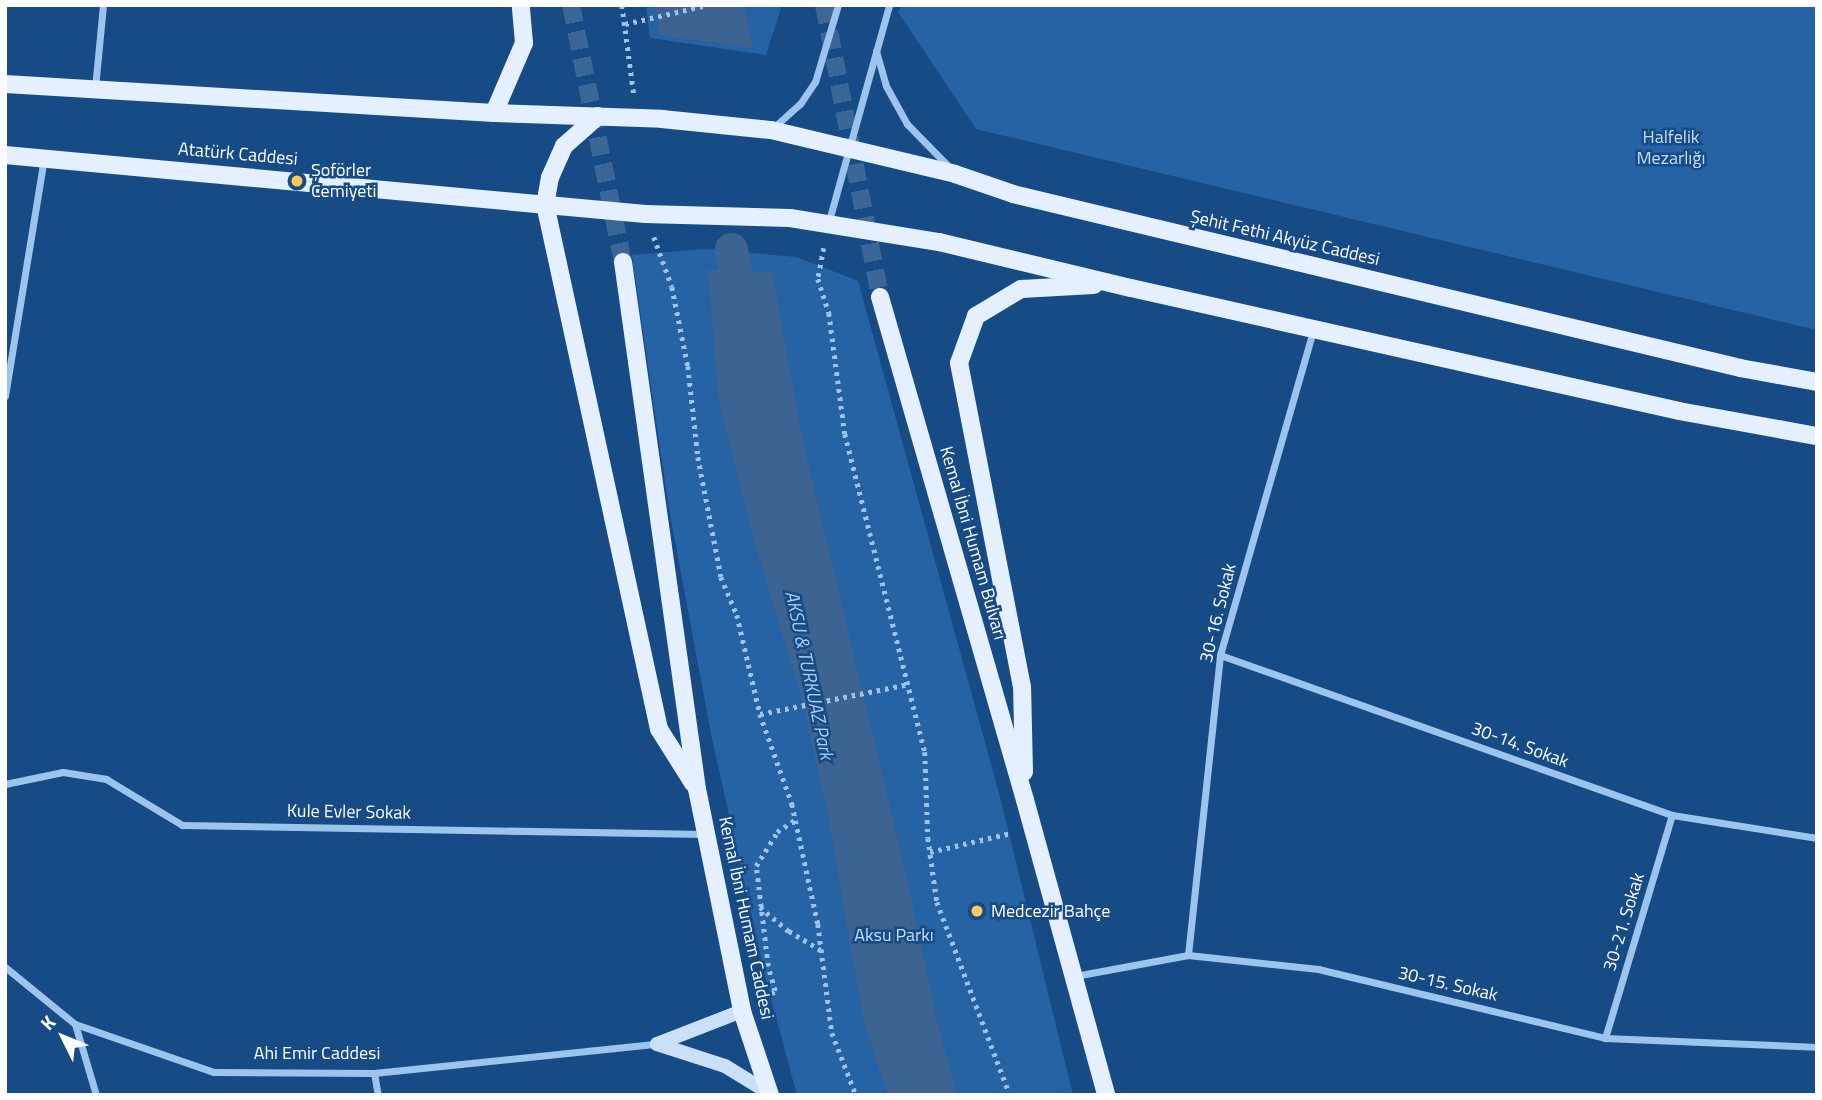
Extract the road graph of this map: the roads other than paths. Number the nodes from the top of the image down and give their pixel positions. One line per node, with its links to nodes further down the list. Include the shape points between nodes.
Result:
1 (103, 5): 7 (street)
2 (521, 5): 8 (main road, via 524,43)
3 (838, 5): 10 (street, via 815,82 800,104)
4 (889, 5): 5 (street)
5 (876, 51): 11 (street); 14 (street, via 886,86 907,124)
6 (5, 84): 7 (main road)
7 (95, 88): 8 (main road)
8 (494, 113): 9 (main road)
9 (598, 116): 10 (main road, Şehit Fethi Akyüz Caddesi); 15 (main road, via 564,146 550,177)
10 (771, 130): 11 (main road, Şehit Fethi Akyüz Caddesi)
11 (848, 148): 14 (main road, Şehit Fethi Akyüz Caddesi); 16 (street)
12 (5, 155): 13 (main road, Atatürk Caddesi)
13 (44, 158): 15 (main road, Atatürk Caddesi); 22 (street)
14 (955, 174): 21 (main road, Şehit Fethi Akyüz Caddesi, via 1013,194 1740,368)
15 (545, 204): 16 (main road, Atatürk Caddesi); 26 (main road, via 659,729)
16 (828, 224): 18 (main road, via 939,242)
17 (623, 262): 26 (main road, Kemal İbni Humam Caddesi)
18 (1113, 284): 20 (main road); 27 (main road, via 1021,289 975,316 959,363 1022,687)
19 (880, 297): 27 (main road, Kemal İbni Humam Bulvarı)
20 (1313, 329): 23 (main road, via 1679,411); 24 (street, 30-16. Sokak)
21 (1817, 382)
22 (5, 396)
23 (1817, 436)
24 (1220, 655): 28 (street, 30-14. Sokak); 31 (street, 30-16. Sokak)
25 (5, 784): 29 (street, Kule Evler Sokak, via 63,772 106,779 182,825)
26 (697, 789): 29 (main road, Kemal İbni Humam Caddesi)
27 (1025, 800): 33 (main road)
28 (1672, 815): 30 (street, 30-14. Sokak); 36 (street, 30-21. Sokak)
29 (706, 834): 34 (main road, Kemal İbni Humam Caddesi)
30 (1817, 838)
31 (1188, 955): 33 (street, 30-15. Sokak); 36 (street, 30-15. Sokak, via 1318,969)
32 (5, 967): 35 (street, Ahi Emir Caddesi)
33 (1074, 976): 43 (main road)
34 (742, 1011): 37 (street, Ahi Emir Caddesi); 40 (main road, Kemal İbni Humam Caddesi)
35 (75, 1024): 39 (street, Ahi Emir Caddesi, via 214,1072); 41 (street)
36 (1605, 1038): 38 (street, 30-15. Sokak)
37 (657, 1044): 39 (street, Ahi Emir Caddesi); 40 (street, Ahi Emir Caddesi, via 725,1066)
38 (1817, 1048)
39 (374, 1073): 42 (street)
40 (770, 1094)
41 (96, 1095)
42 (378, 1095)
43 (1106, 1095)

